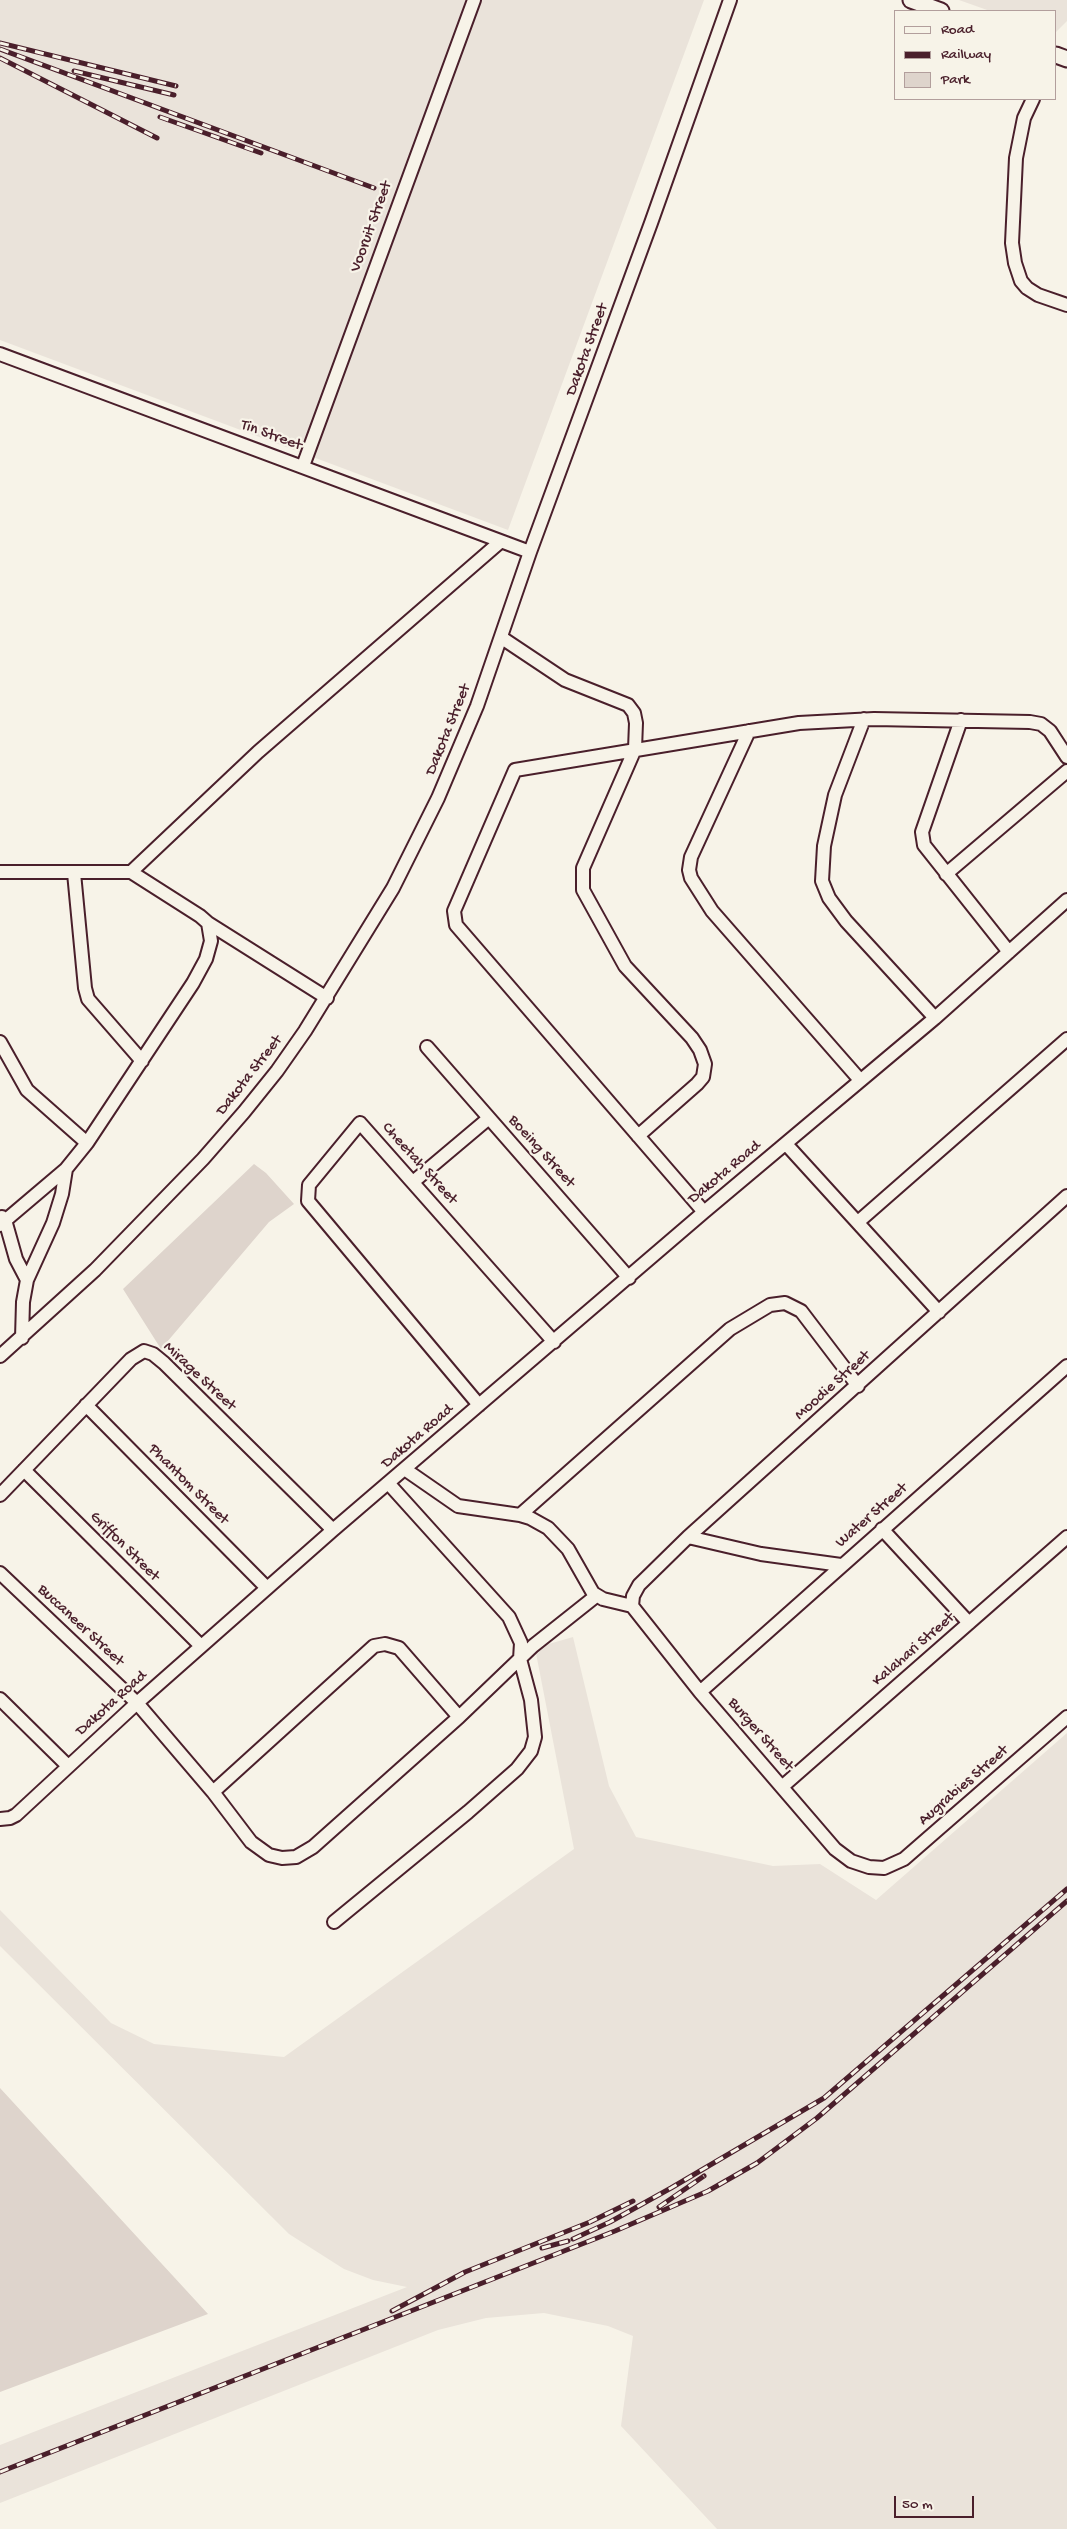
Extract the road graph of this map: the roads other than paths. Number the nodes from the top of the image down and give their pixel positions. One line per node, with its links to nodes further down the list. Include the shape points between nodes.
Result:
1 (474, 0): 8 (street, Vooruit Street)
2 (730, 0): 10 (street, Dakota Street)
3 (911, 0): 4 (main road)
4 (938, 10)
5 (1033, 100): 6 (street, via 1019,137 1012,243 1018,272 1027,288)
6 (1067, 305)
7 (0, 354): 8 (street, Tin Street)
8 (303, 466): 9 (street, Tin Street)
9 (500, 542): 10 (street, Tin Street); 19 (street, via 258,752)
10 (530, 552): 11 (street, Dakota Street)
11 (502, 638): 15 (street, via 573,684 628,705 636,723); 25 (street, Dakota Street, via 463,742 416,843)
12 (864, 719): 13 (street); 14 (street, via 799,723); 26 (street, via 835,795 824,846 822,881 829,898 846,921)
13 (961, 720): 16 (street, via 1040,724 1058,740); 21 (street, via 922,832 924,845)
14 (749, 731): 15 (street); 31 (street, via 691,857 691,878 712,912)
15 (635, 750): 33 (street, via 582,868 583,890 625,966 692,1038 705,1064 703,1077); 33 (street, via 516,770 454,911 454,919 461,933)
16 (1067, 757)
17 (1067, 771): 21 (street)
18 (0, 872): 20 (street)
19 (131, 872): 20 (street); 23 (street)
20 (74, 873): 30 (street, via 88,999)
21 (946, 874): 24 (street)
22 (1067, 900): 24 (street, Dakota Road)
23 (208, 923): 25 (street); 30 (street, via 211,941 206,959)
24 (1009, 952): 26 (street, Dakota Road)
25 (327, 998): 45 (street, Dakota Street, via 277,1070 203,1159 95,1270)
26 (935, 1018): 31 (street, Dakota Road)
27 (1067, 1039): 41 (street)
28 (0, 1042): 34 (street, via 27,1090)
29 (428, 1047): 32 (street, Boeing Street)
30 (142, 1061): 34 (street)
31 (860, 1080): 35 (street, Dakota Road)
32 (489, 1118): 37 (street); 42 (street, Boeing Street)
33 (638, 1136): 39 (street)
34 (88, 1143): 36 (street)
35 (786, 1144): 39 (street, Dakota Road); 41 (street)
36 (66, 1169): 40 (street); 43 (street, via 53,1223)
37 (413, 1182): 46 (street, Cheetah Street); 51 (street, Cheetah Street, via 360,1123 309,1185 308,1201)
38 (1067, 1196): 44 (street, Moodie Street)
39 (704, 1212): 42 (street, Dakota Road)
40 (2, 1220): 43 (street)
41 (858, 1222): 44 (street)
42 (630, 1278): 46 (street, Dakota Road)
43 (27, 1280): 45 (street)
44 (940, 1312): 49 (street, Moodie Street)
45 (22, 1338): 47 (street, Dakota Street)
46 (554, 1342): 51 (street, Dakota Road)
47 (0, 1356)
48 (1067, 1366): 57 (street, Water Street)
49 (858, 1386): 56 (street, via 801,1311 786,1303 765,1306 730,1329); 59 (street, Moodie Street)
50 (86, 1405): 52 (street, Mirage Street); 58 (street, Mirage Street, via 137,1354 144,1351 153,1354); 63 (street, Phantom Street)
51 (479, 1405): 53 (street, Dakota Road)
52 (24, 1470): 55 (street, Mirage Street); 67 (street, Griffon Street)
53 (406, 1470): 54 (street, Dakota Road); 56 (street, via 458,1506)
54 (389, 1484): 58 (street, Dakota Road); 68 (street, via 509,1617 521,1642)
55 (0, 1495)
56 (520, 1515): 64 (street, via 548,1528 568,1549 587,1587)
57 (882, 1529): 61 (street, Water Street); 66 (street)
58 (333, 1530): 63 (street, Dakota Road)
59 (688, 1537): 61 (street, via 761,1554); 65 (street, Moodie Street, via 639,1585)
60 (1067, 1537): 66 (street, Kalahari Street)
61 (841, 1565): 69 (street, Water Street)
62 (0, 1573): 71 (street, Buccaneer Street)
63 (267, 1588): 67 (street, Dakota Road)
64 (596, 1596): 65 (street); 68 (street, Buccaneer Street)
65 (632, 1606): 69 (street, Burger Street)
66 (969, 1624): 75 (street, Kalahari Street)
67 (201, 1646): 71 (street, Dakota Road)
68 (520, 1659): 72 (street, Buccaneer Street); 79 (street, via 535,1719 534,1746 526,1759 468,1812)
69 (700, 1692): 75 (street, Burger Street)
70 (0, 1699): 74 (street)
71 (137, 1703): 74 (street, Dakota Road); 76 (street, Buccaneer Street)
72 (459, 1717): 76 (street, Buccaneer Street, via 313,1847 296,1857 269,1855 251,1842); 76 (street, via 399,1648 385,1644 374,1646)
73 (1067, 1717): 78 (street, Augrabies Street, via 916,1849 898,1863)
74 (68, 1766): 77 (street, Dakota Road, via 16,1815)
75 (783, 1786): 78 (street, Burger Street, via 840,1853 859,1864)
76 (212, 1792)
77 (0, 1819)
78 (876, 1868)
79 (334, 1922)

